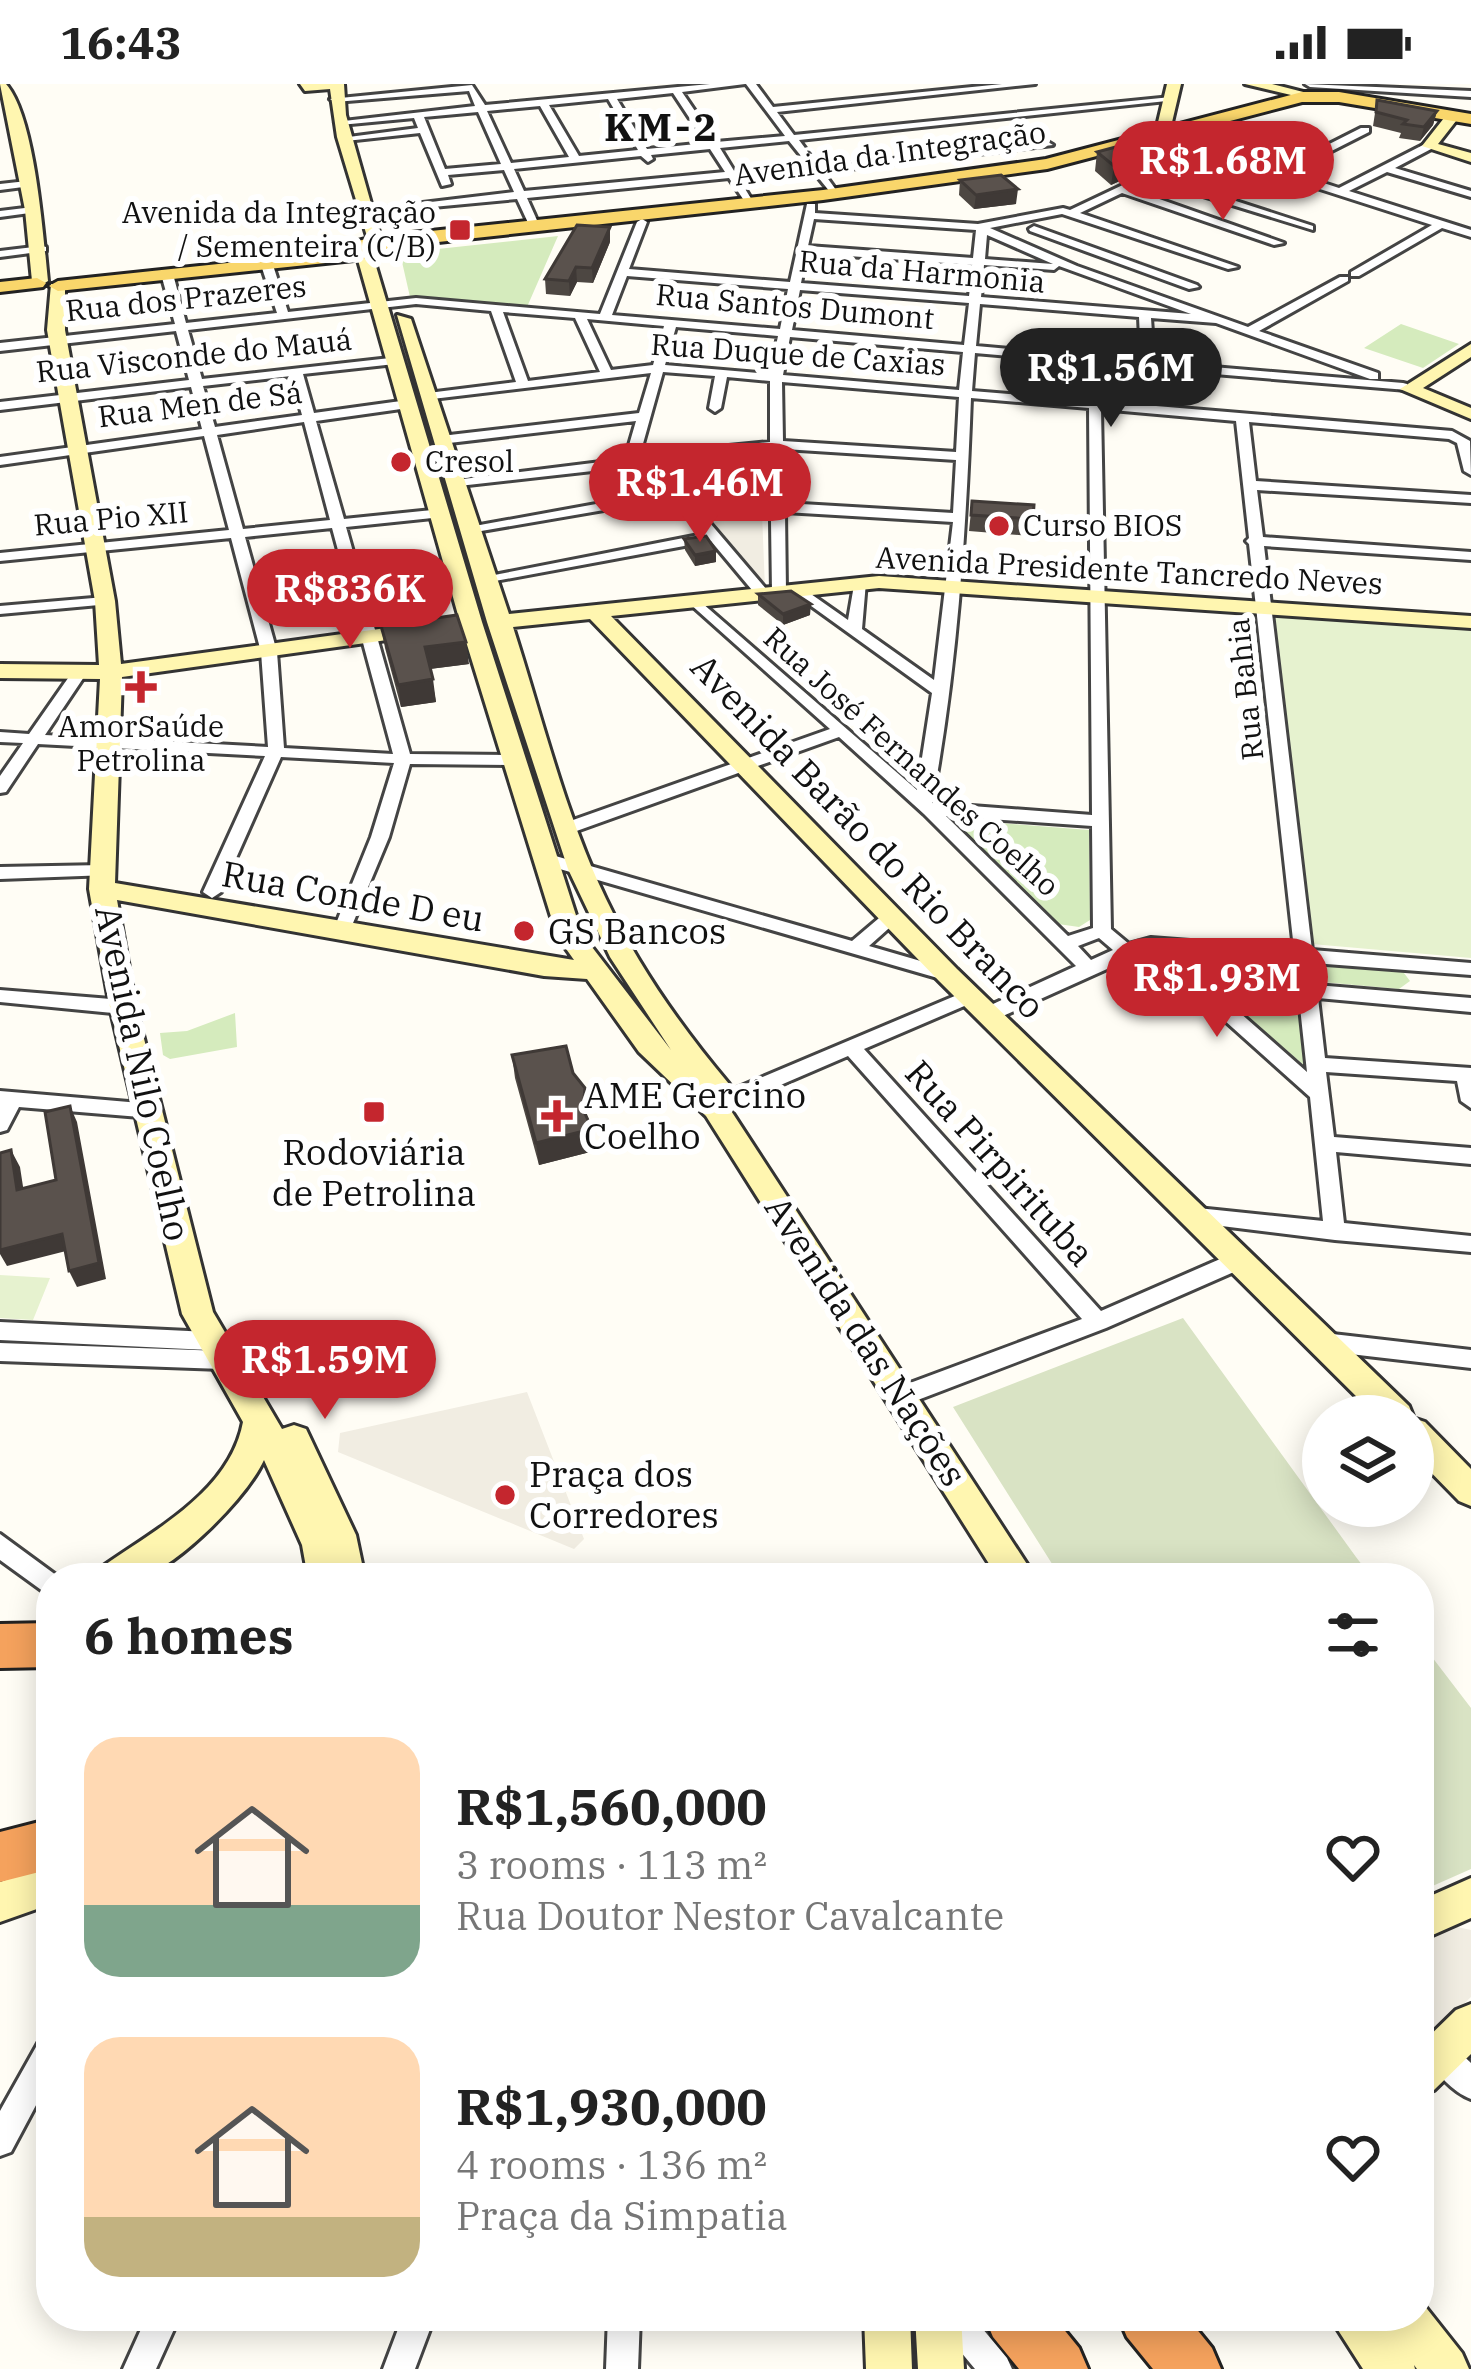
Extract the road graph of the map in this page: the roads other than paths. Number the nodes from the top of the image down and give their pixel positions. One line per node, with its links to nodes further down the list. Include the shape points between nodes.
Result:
1 (740, 84): 11 (street)
2 (751, 84): 20 (street)
3 (932, 84): 15 (street)
4 (1030, 84): 9 (street)
5 (1252, 84): 10 (main road)
6 (304, 85): 12 (main road); 78 (main road, Avenida das Nações, via 321,101)
7 (460, 87): 12 (street); 19 (street, via 473,89)
8 (12, 88): 51 (main road)
9 (994, 88): 15 (street); 22 (street)
10 (1308, 89): 14 (street); 25 (main road, Avenida da Integração); 30 (main road, Avenida da Integração)
11 (676, 90): 16 (street); 35 (street)
12 (336, 92): 26 (main road, Avenida das Nações)
13 (1172, 92): 22 (street); 30 (main road)
14 (1471, 94)
15 (919, 95): 18 (street); 20 (street)
16 (611, 96): 17 (street); 37 (street)
17 (543, 103): 19 (street); 41 (street)
18 (904, 106)
19 (481, 109): 21 (street); 43 (street)
20 (771, 110): 31 (street)
21 (418, 115): 26 (street); 27 (street)
22 (1018, 115): 28 (street); 34 (street)
23 (888, 118): 28 (street)
24 (1449, 121): 25 (main road, Avenida da Integração); 32 (main road, Avenida da Integração, via 1317,102); 36 (main road)
25 (1471, 122)
26 (343, 130): 27 (street); 63 (main road, Avenida das Nações)
27 (424, 130): 46 (street)
28 (872, 130): 31 (street); 33 (street)
29 (1365, 130): 47 (street)
30 (1162, 135): 38 (main road, Avenida da Integração)
31 (793, 138): 35 (street); 45 (street)
32 (1212, 140): 38 (main road, Avenida da Integração, via 1190,134); 47 (street); 49 (street)
33 (857, 143)
34 (1048, 145): 42 (street); 45 (street)
35 (712, 146): 37 (street); 48 (street)
36 (1429, 146): 40 (main road); 44 (street)
37 (644, 152): 41 (street); 50 (street)
38 (1108, 154): 42 (main road, Avenida da Integração); 61 (main road, Avenida da Integração)
39 (842, 156): 45 (street)
40 (1466, 156)
41 (576, 160): 43 (street)
42 (1067, 160): 55 (main road, Avenida da Integração)
43 (509, 166): 46 (street); 57 (street)
44 (1386, 168): 54 (street); 56 (street)
45 (821, 170): 55 (street)
46 (441, 173): 59 (street)
47 (1280, 173): 54 (street)
48 (733, 174): 50 (street); 60 (street)
49 (1150, 176): 53 (street); 58 (street)
50 (661, 181): 57 (street)
51 (28, 184): 52 (street); 62 (main road)
52 (0, 188)
53 (1121, 189): 64 (street); 66 (street)
54 (1340, 192): 68 (street)
55 (834, 194): 61 (main road, Avenida da Integração)
56 (1471, 194)
57 (521, 195): 59 (street); 69 (street)
58 (1226, 200): 66 (street); 70 (street)
59 (453, 202): 63 (street)
60 (751, 203): 61 (main road, Avenida da Integração); 69 (main road, Avenida da Integração)
61 (811, 206): 67 (main road, Avenida da Integração); 71 (street); 80 (street)
62 (33, 210): 65 (street); 77 (main road)
63 (369, 210): 78 (main road, Avenida das Nações)
64 (1074, 212): 71 (street); 72 (street); 73 (street)
65 (0, 214)
66 (1196, 215): 76 (street)
67 (642, 222): 78 (main road, Avenida da Integração); 86 (street)
68 (1441, 224): 74 (street); 102 (street)
69 (535, 226): 78 (main road, Avenida da Integração)
70 (1310, 227)
71 (980, 228): 75 (street); 83 (street)
72 (1034, 229): 75 (street); 79 (street)
73 (1122, 230): 79 (street); 84 (street)
74 (1471, 234)
75 (1006, 241): 85 (street)
76 (1278, 243)
77 (38, 245): 81 (street); 88 (main road, Avenida Nilo Coelho)
78 (371, 247): 82 (main road, Avenida da Integração); 88 (main road, Avenida da Integração); 93 (main road, Avenida das Nações)
79 (1084, 247): 90 (street)
80 (802, 249): 83 (street); 89 (street)
81 (0, 254)
82 (266, 262): 87 (main road, Avenida da Integração); 97 (street)
83 (978, 262): 85 (street); 92 (street)
84 (1232, 267)
85 (1073, 268): 99 (street)
86 (622, 272): 89 (street, Rua da Harmonia); 98 (street)
87 (167, 274): 88 (main road, Avenida da Integração); 101 (street)
88 (47, 285): 91 (main road, Avenida da Integração); 104 (main road, Avenida Nilo Coelho)
89 (794, 286): 92 (street, Rua da Harmonia); 103 (street)
90 (1193, 287)
91 (0, 290)
92 (973, 301): 95 (street, Rua da Harmonia); 106 (street)
93 (388, 304): 94 (street, Rua Santos Dumont); 97 (street, Rua dos Prazeres); 108 (main road, Avenida das Nações); 121 (main road, Avenida das Nações)
94 (495, 308): 96 (street, Rua Santos Dumont); 115 (street)
95 (1145, 314): 99 (street, Rua da Harmonia); 109 (street)
96 (579, 315): 98 (street, Rua Santos Dumont); 113 (street)
97 (284, 316): 101 (street, Rua dos Prazeres)
98 (605, 317): 100 (street, Rua Santos Dumont)
99 (1218, 320): 102 (street)
100 (671, 324): 103 (street, Rua Santos Dumont); 110 (street)
101 (182, 327): 104 (street, Rua dos Prazeres); 116 (street)
102 (1249, 331): 117 (street)
103 (782, 333): 106 (street, Rua Santos Dumont); 114 (street)
104 (57, 335): 105 (street, Rua dos Prazeres); 119 (main road, Avenida Nilo Coelho)
105 (0, 346)
106 (969, 349): 109 (street, Rua Santos Dumont); 118 (street)
107 (1471, 349): 117 (main road)
108 (394, 360): 112 (street, Rua Visconde do Mauá); 121 (main road, Avenida das Nações)
109 (1149, 364): 117 (street, Rua Santos Dumont); 125 (street)
110 (659, 368): 111 (street, Rua Duque de Caxias); 113 (street, Rua Duque de Caxias); 127 (street)
111 (722, 373): 114 (street, Rua Duque de Caxias); 124 (street)
112 (297, 374): 116 (street, Rua Visconde do Mauá); 128 (street)
113 (607, 374): 115 (street, Rua Duque de Caxias)
114 (776, 377): 118 (street, Rua Duque de Caxias); 133 (street)
115 (523, 383): 121 (street, Rua Duque de Caxias)
116 (197, 384): 119 (street, Rua Visconde do Mauá); 130 (street)
117 (1406, 387): 120 (main road)
118 (965, 393): 122 (street, Rua Duque de Caxias); 135 (street)
119 (69, 397): 123 (street, Rua Visconde do Mauá); 134 (main road, Avenida Nilo Coelho)
120 (1434, 399): 126 (main road); 131 (street)
121 (418, 400): 128 (street, Rua Men de Sá); 132 (main road, Avenida das Nações); 144 (main road, Avenida das Nações)
122 (1095, 404): 125 (street, Rua Duque de Caxias); 158 (street)
123 (0, 406)
124 (715, 409)
125 (1150, 409): 129 (street, Rua Duque de Caxias)
126 (1471, 413)
127 (644, 416): 132 (street); 136 (street)
128 (310, 418): 130 (street, Rua Men de Sá); 146 (street)
129 (1242, 418): 131 (street, Rua Duque de Caxias); 140 (street, Rua Bahia)
130 (212, 433): 134 (street, Rua Men de Sá); 147 (street)
131 (1446, 434): 138 (street, via 1462,441)
132 (441, 440): 139 (main road, Avenida das Nações)
133 (777, 445): 135 (street); 136 (street); 143 (street)
134 (78, 448): 137 (street, Rua Men de Sá); 150 (main road, Avenida Nilo Coelho)
135 (961, 456): 145 (street)
136 (639, 460): 139 (street); 141 (street)
137 (0, 461)
138 (1471, 471)
139 (455, 484): 151 (main road, Avenida das Nações)
140 (1248, 485): 142 (street); 149 (street, Rua Bahia)
141 (675, 494): 148 (street); 151 (street)
142 (1471, 499)
143 (776, 507): 145 (street); 157 (street)
144 (442, 513): 146 (street, Rua Pio XII); 151 (main road, Avenida das Nações)
145 (960, 518): 156 (street)
146 (342, 524): 147 (street, Rua Pio XII); 167 (street)
147 (238, 535): 150 (street, Rua Pio XII); 168 (street)
148 (712, 537): 154 (street); 157 (street)
149 (1253, 541): 152 (street); 161 (street, Rua Bahia)
150 (96, 547): 153 (street, Rua Pio XII); 160 (main road, Avenida Nilo Coelho)
151 (466, 547): 154 (main road, Avenida das Nações); 164 (main road, Avenida das Nações)
152 (1471, 556)
153 (0, 557)
154 (484, 581): 164 (main road, Avenida das Nações)
155 (861, 584): 156 (main road, Avenida Presidente Tancredo Neves); 157 (main road, Avenida Presidente Tancredo Neves); 166 (street)
156 (951, 586): 158 (main road, Avenida Presidente Tancredo Neves); 173 (street)
157 (779, 592): 159 (main road, Avenida Presidente Tancredo Neves); 166 (street)
158 (1099, 597): 161 (main road, Avenida Presidente Tancredo Neves); 184 (street)
159 (694, 600): 163 (main road, Avenida Presidente Tancredo Neves); 174 (street, Rua José Fernandes Coelho)
160 (105, 601): 162 (street); 170 (main road, Avenida Nilo Coelho)
161 (1264, 608): 165 (main road, Avenida Presidente Tancredo Neves); 199 (street, Rua Bahia)
162 (0, 610)
163 (594, 611): 164 (main road, Avenida Presidente Tancredo Neves); 181 (main road, Avenida Barão do Rio Branco)
164 (484, 622): 167 (main road, Avenida Presidente Tancredo Neves); 172 (main road, Avenida das Nações)
165 (1471, 622)
166 (854, 631): 173 (street)
167 (372, 637): 168 (main road, Avenida Presidente Tancredo Neves); 179 (street)
168 (269, 652): 170 (main road, Avenida Presidente Tancredo Neves); 178 (street)
169 (0, 671): 171 (main road, Avenida Presidente Tancredo Neves)
170 (111, 672): 171 (main road, Avenida Presidente Tancredo Neves); 177 (main road, Avenida Nilo Coelho)
171 (78, 674): 176 (street)
172 (506, 689): 180 (main road, Avenida das Nações); 185 (main road, Avenida das Nações)
173 (938, 690): 183 (street)
174 (838, 732): 181 (street); 183 (street, Rua José Fernandes Coelho)
175 (0, 737): 176 (street)
176 (34, 739): 177 (street); 182 (street)
177 (107, 740): 178 (street); 189 (main road, Avenida Nilo Coelho)
178 (276, 751): 179 (street); 190 (street)
179 (403, 759): 180 (street); 192 (street)
180 (513, 760): 186 (main road, Avenida das Nações)
181 (740, 763): 185 (street); 191 (main road, Avenida Barão do Rio Branco)
182 (0, 788)
183 (927, 807): 184 (street); 195 (street, Rua José Fernandes Coelho)
184 (1100, 821): 193 (street)
185 (565, 829): 187 (main road, Avenida das Nações)
186 (545, 860): 187 (street); 194 (main road, Avenida das Nações)
187 (580, 869): 197 (street); 216 (main road, Avenida das Nações, via 655,1004)
188 (0, 873): 189 (street)
189 (103, 880): 190 (main road, Rua Conde D eu); 192 (main road, Rua Conde D eu); 210 (main road, Avenida Nilo Coelho)
190 (212, 892): 192 (main road, Rua Conde D eu)
191 (891, 917): 197 (street); 204 (main road, Avenida Barão do Rio Branco)
192 (344, 925): 194 (main road, Rua Conde D eu, via 530,950); 203 (main road, Rua Conde D eu)
193 (1102, 931): 195 (street); 198 (street)
194 (571, 936): 203 (main road, Avenida das Nações)
195 (1068, 943): 201 (street, Rua José Fernandes Coelho)
196 (1150, 944): 198 (street); 199 (street); 214 (street)
197 (855, 949): 204 (street)
198 (1126, 951): 201 (street)
199 (1302, 955): 200 (street); 205 (street, Rua Bahia)
200 (1418, 964): 202 (street); 207 (street)
201 (1089, 968): 208 (street)
202 (1471, 969)
203 (592, 970): 232 (main road, Avenida das Nações, via 649,1045 716,1109)
204 (948, 976): 208 (main road, Avenida Barão do Rio Branco)
205 (1308, 991): 207 (street); 212 (street, Rua Bahia)
206 (0, 996): 210 (street)
207 (1424, 1001): 209 (street)
208 (978, 1005): 211 (street); 222 (main road, Avenida Barão do Rio Branco)
209 (1471, 1005)
210 (123, 1006): 218 (main road, Avenida Nilo Coelho)
211 (853, 1048): 216 (street); 226 (street, Rua Pirpirituba)
212 (1317, 1064): 213 (street); 214 (street, Rua Bahia)
213 (1468, 1075): 217 (street)
214 (1320, 1095): 220 (street, Rua Bahia)
215 (6, 1098): 218 (street); 219 (street)
216 (727, 1100): 232 (main road, Avenida das Nações)
217 (1471, 1101)
218 (152, 1112): 228 (main road, Avenida Nilo Coelho)
219 (0, 1125)
220 (1325, 1144): 221 (street); 223 (street, Rua Bahia)
221 (1471, 1156)
222 (1188, 1215): 223 (street); 225 (main road, Avenida Barão do Rio Branco)
223 (1335, 1232): 224 (street)
224 (1471, 1244)
225 (1235, 1262): 226 (street); 229 (main road, Avenida Barão do Rio Branco)
226 (1098, 1322): 232 (street)
227 (0, 1331): 228 (street)
228 (210, 1338): 230 (street); 234 (main road, Avenida Nilo Coelho); 240 (main road, Avenida Nilo Coelho, via 285,1421 339,1535)
229 (1324, 1342): 231 (street); 233 (main road, Avenida Barão do Rio Branco)
230 (0, 1352)
231 (1471, 1359)
232 (909, 1393): 241 (main road, Avenida das Nações); 242 (main road, Avenida das Nações)
233 (1376, 1395)
234 (260, 1420): 238 (main road, via 243,1475); 239 (main road, Avenida Nilo Coelho)
235 (1434, 1453): 236 (main road)
236 (1471, 1491)
237 (0, 1545): 243 (street)
238 (133, 1563)
239 (323, 1563)
240 (344, 1563)
241 (1009, 1563)
242 (1029, 1563)
243 (36, 1574)
244 (36, 1848): 246 (highway)
245 (36, 1855): 246 (highway)
246 (0, 1859)
247 (36, 1889): 248 (main road)
248 (0, 1902)
249 (1467, 1903): 250 (main road)
250 (1434, 1915)
251 (36, 2075): 252 (street)
252 (0, 2141)
253 (157, 2331): 262 (street)
254 (413, 2331): 263 (street)
255 (624, 2331): 264 (street)
256 (887, 2331): 265 (main road)
257 (939, 2331): 266 (main road)
258 (964, 2331): 267 (street)
259 (1026, 2331): 268 (highway)
260 (1363, 2331): 269 (main road)
261 (1417, 2331): 270 (main road)
262 (139, 2369)
263 (399, 2369)
264 (622, 2369)
265 (889, 2369)
266 (941, 2369)
267 (996, 2369)
268 (1058, 2369)
269 (1392, 2369)
270 (1446, 2369)

